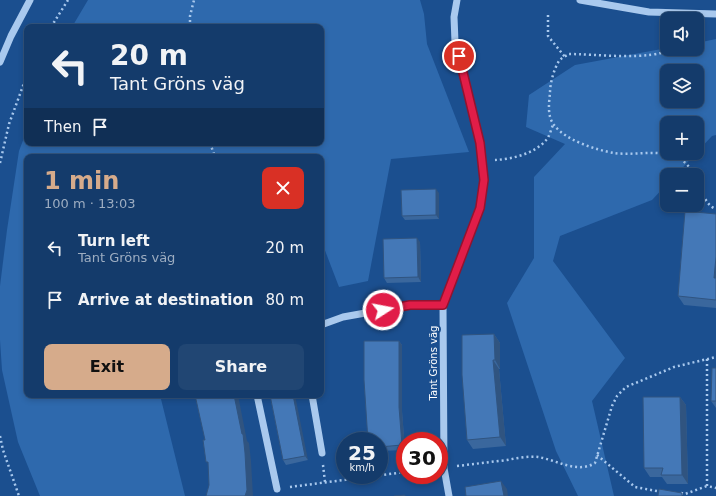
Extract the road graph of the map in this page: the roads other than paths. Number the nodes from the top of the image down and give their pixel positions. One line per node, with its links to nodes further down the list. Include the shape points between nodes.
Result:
1 (30, 0): 5 (street)
2 (457, 0): 6 (street, Tant Gröns väg, via 454,17 455,42 480,143 484,180 480,208)
3 (580, 0): 4 (street, via 649,12)
4 (716, 14)
5 (0, 62)
6 (443, 305): 7 (street, via 410,305 343,317); 12 (street, Tant Gröns väg, via 444,468)
7 (324, 324)
8 (258, 398): 11 (street)
9 (313, 398): 10 (street)
10 (322, 453)
11 (277, 489)
12 (449, 496)

